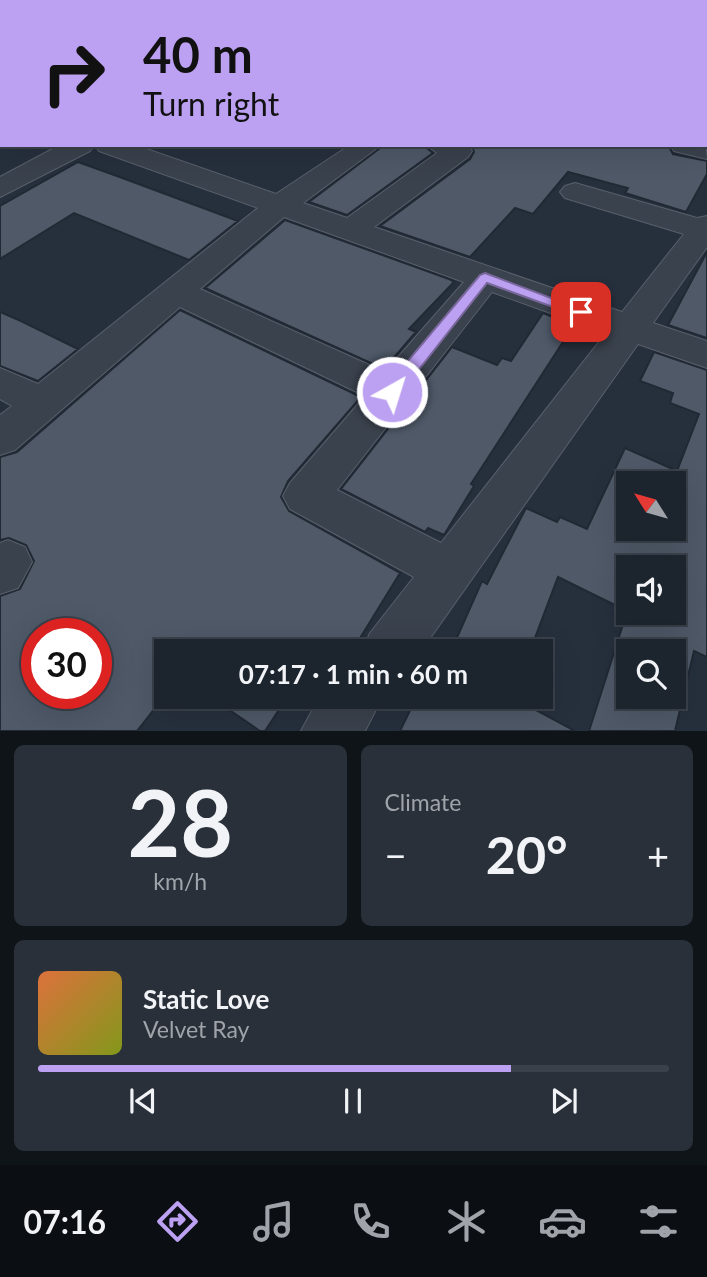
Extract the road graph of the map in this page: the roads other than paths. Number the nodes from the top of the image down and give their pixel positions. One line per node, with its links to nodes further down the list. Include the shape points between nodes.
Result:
1 (77, 147): 5 (street)
2 (114, 147): 7 (street)
3 (365, 147): 7 (street)
4 (445, 147): 9 (street, via 458,151)
5 (0, 188)
6 (575, 192): 8 (street)
7 (281, 204): 9 (street); 11 (street)
8 (706, 228): 12 (street)
9 (351, 230): 10 (street)
10 (485, 278): 12 (street); 15 (street)
11 (177, 292): 15 (street); 16 (street)
12 (629, 329): 13 (street); 18 (street)
13 (707, 355)
14 (0, 382): 16 (street)
15 (392, 392): 18 (street, via 306,496)
16 (42, 404): 17 (street)
17 (0, 439)
18 (449, 570): 19 (street)
19 (398, 639)
20 (346, 709): 21 (street)
21 (330, 731)

